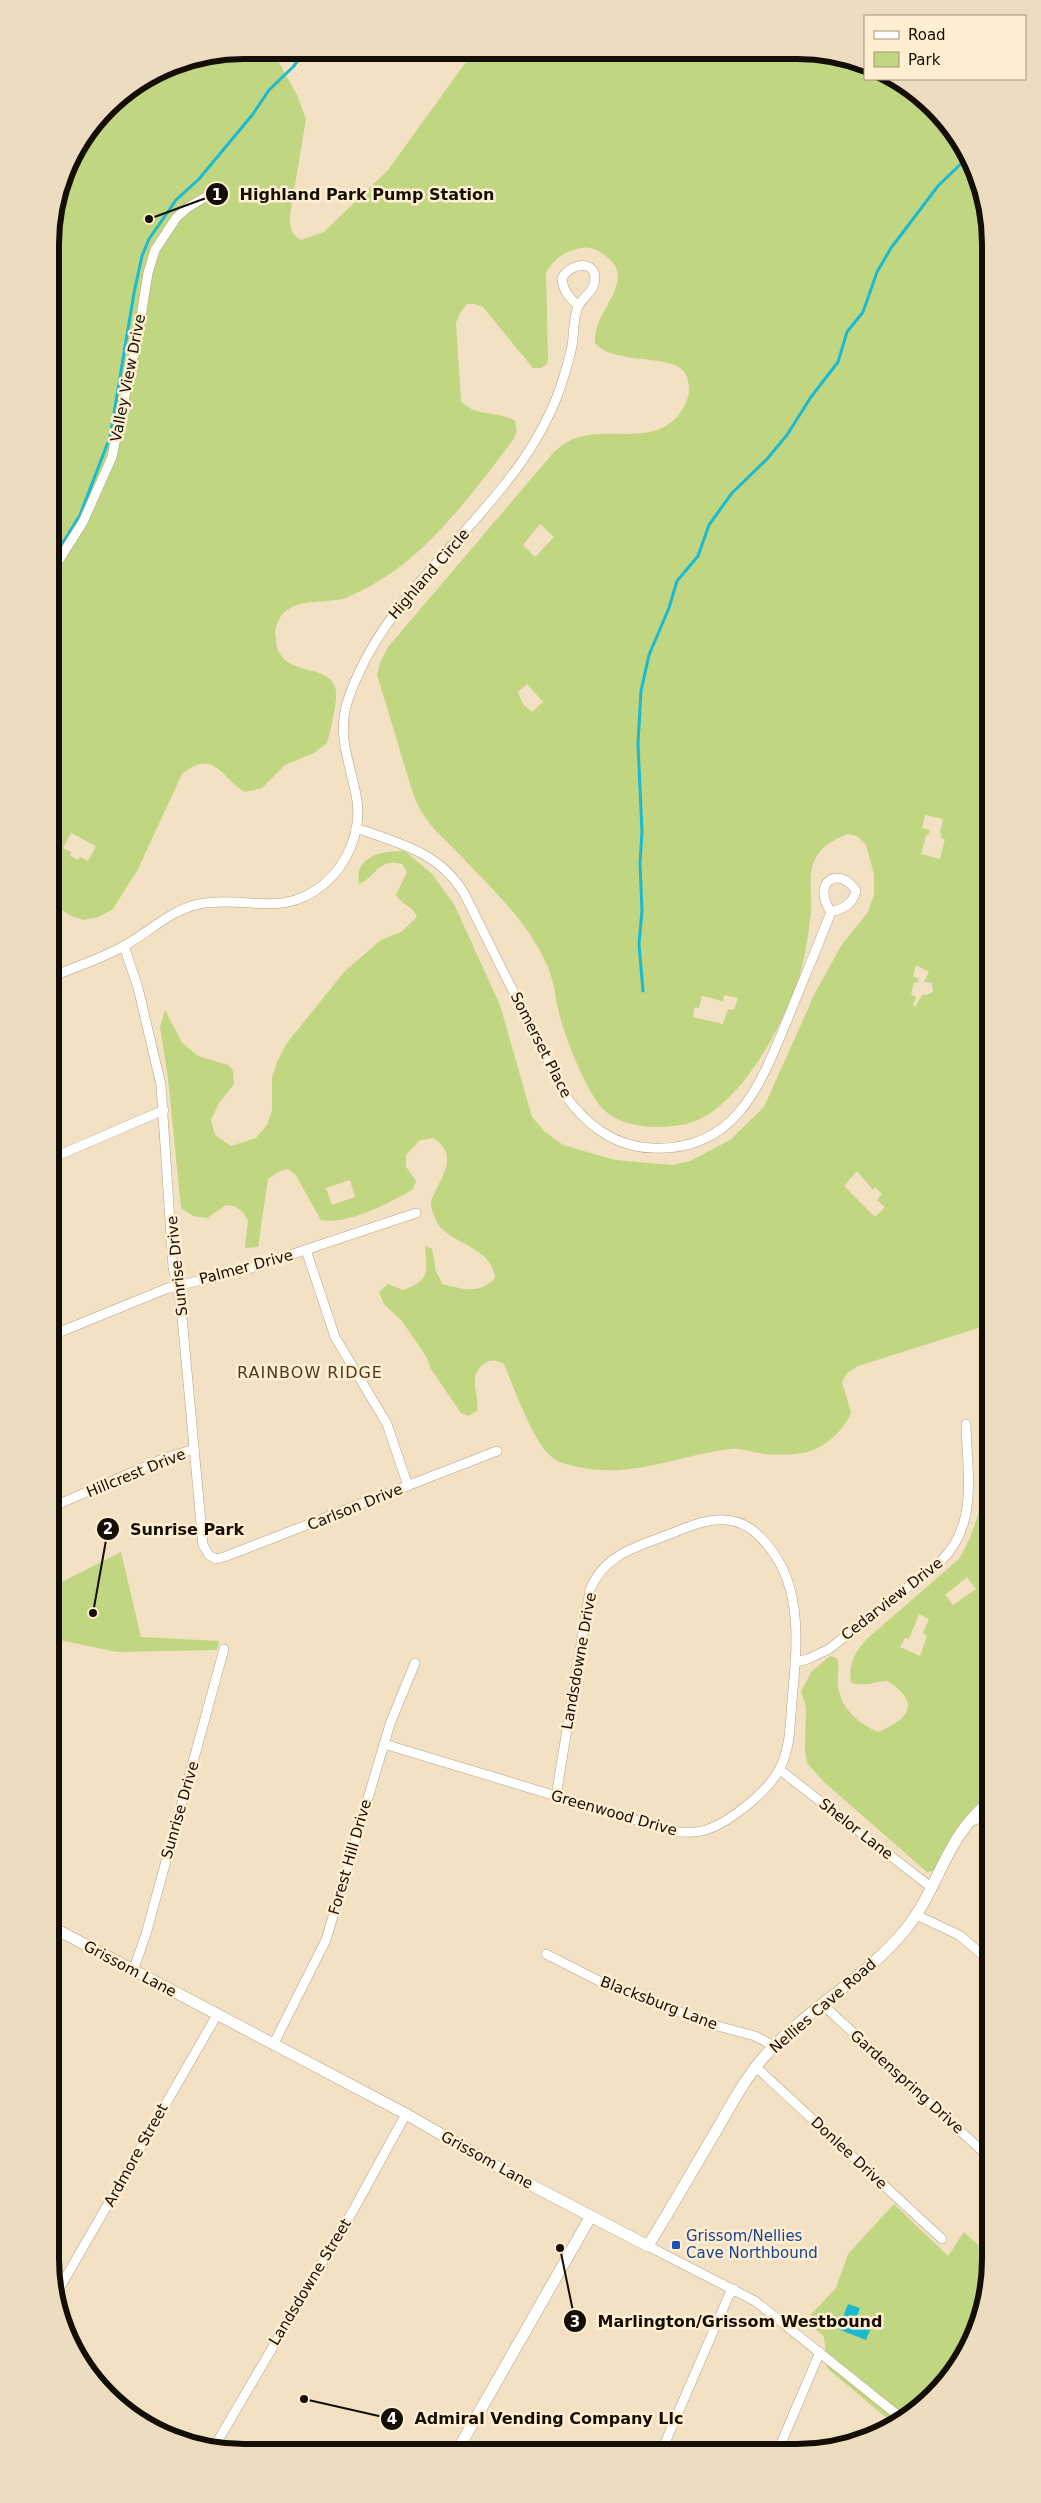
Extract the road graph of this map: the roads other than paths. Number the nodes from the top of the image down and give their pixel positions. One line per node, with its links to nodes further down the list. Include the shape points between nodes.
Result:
1 (212, 193): 3 (street, Valley View Drive, via 186,208 176,218 155,250 112,457 83,522)
2 (578, 306): 2 (street, Highland Circle, via 594,283 594,274 582,264 573,265 562,278 568,296); 4 (street, Highland Circle, via 561,387 539,436 486,509 390,617 358,676 347,705 343,730 344,751 356,795)
3 (59, 560)
4 (356, 828): 5 (street, Somerset Place, via 417,849 454,877 565,1095 594,1127 636,1146 666,1149 689,1145 722,1129 744,1109 769,1064); 6 (street, Highland Circle, via 348,852 336,871 306,896 270,906 217,902 187,908 162,920)
5 (831, 912)
6 (124, 946): 7 (street, Highland Circle); 8 (street, Sunrise Drive, via 158,1070)
7 (59, 974)
8 (164, 1110): 9 (street); 12 (street, Sunrise Drive, via 173,1267)
9 (59, 1155)
10 (416, 1213): 11 (street, Palmer Drive)
11 (306, 1250): 12 (street, Palmer Drive, via 248,1269); 17 (street, via 335,1337 387,1424)
12 (177, 1285): 13 (street, Palmer Drive); 15 (street, Sunrise Drive)
13 (59, 1332)
14 (966, 1424): 21 (street, Cedarview Drive, via 967,1508 964,1530 955,1546 940,1562 828,1649)
15 (194, 1449): 18 (street, Hillcrest Drive, via 160,1460); 19 (street, Sunrise Drive, via 203,1545)
16 (497, 1451): 17 (street, Carlson Drive)
17 (408, 1486): 19 (street, Carlson Drive, via 224,1558)
18 (59, 1504)
19 (212, 1557)
20 (224, 1649): 32 (street, Sunrise Drive)
21 (795, 1662): 24 (street, Greenwood Drive, via 787,1744); 25 (street, Landsdowne Drive, via 796,1617 787,1578 763,1539 746,1526 729,1520 703,1522 620,1554 600,1570 590,1590)
22 (415, 1663): 23 (street, Forest Hill Drive)
23 (384, 1744): 25 (street, Greenwood Drive); 35 (street, Forest Hill Drive, via 326,1940)
24 (780, 1770): 25 (street, Greenwood Drive, via 765,1790 721,1822 706,1830 689,1833 672,1831); 27 (street, Shelor Lane)
25 (556, 1796)
26 (982, 1813): 27 (street, Nellies Cave Road, via 965,1824)
27 (932, 1888): 28 (street, Nellies Cave Road)
28 (916, 1915): 31 (street, via 959,1935); 33 (street, Nellies Cave Road, via 886,1951)
29 (59, 1931): 32 (street, Grissom Lane)
30 (546, 1954): 36 (street, Blacksburg Lane, via 603,1983 714,2025 755,2036)
31 (982, 1954)
32 (133, 1971): 34 (street, Grissom Lane)
33 (823, 2005): 36 (street, Nellies Cave Road); 39 (street, Gardenspring Drive)
34 (217, 2015): 35 (street, Grissom Lane); 43 (street, Ardmore Street)
35 (273, 2045): 38 (street, Grissom Lane)
36 (774, 2046): 37 (street, Nellies Cave Road)
37 (756, 2067): 41 (street, Donlee Drive); 42 (street, Nellies Cave Road)
38 (406, 2114): 40 (street, Grissom Lane); 47 (street, Landsdowne Street)
39 (982, 2150)
40 (591, 2216): 42 (street, Grissom Lane); 48 (street)
41 (942, 2239)
42 (648, 2246): 44 (street, Grissom Lane)
43 (60, 2287)
44 (734, 2288): 45 (street, Grissom Lane); 49 (street, via 728,2295)
45 (820, 2352): 46 (street, Grissom Lane); 50 (street)
46 (897, 2415)
47 (217, 2443)
48 (461, 2444)
49 (663, 2444)
50 (781, 2444)

